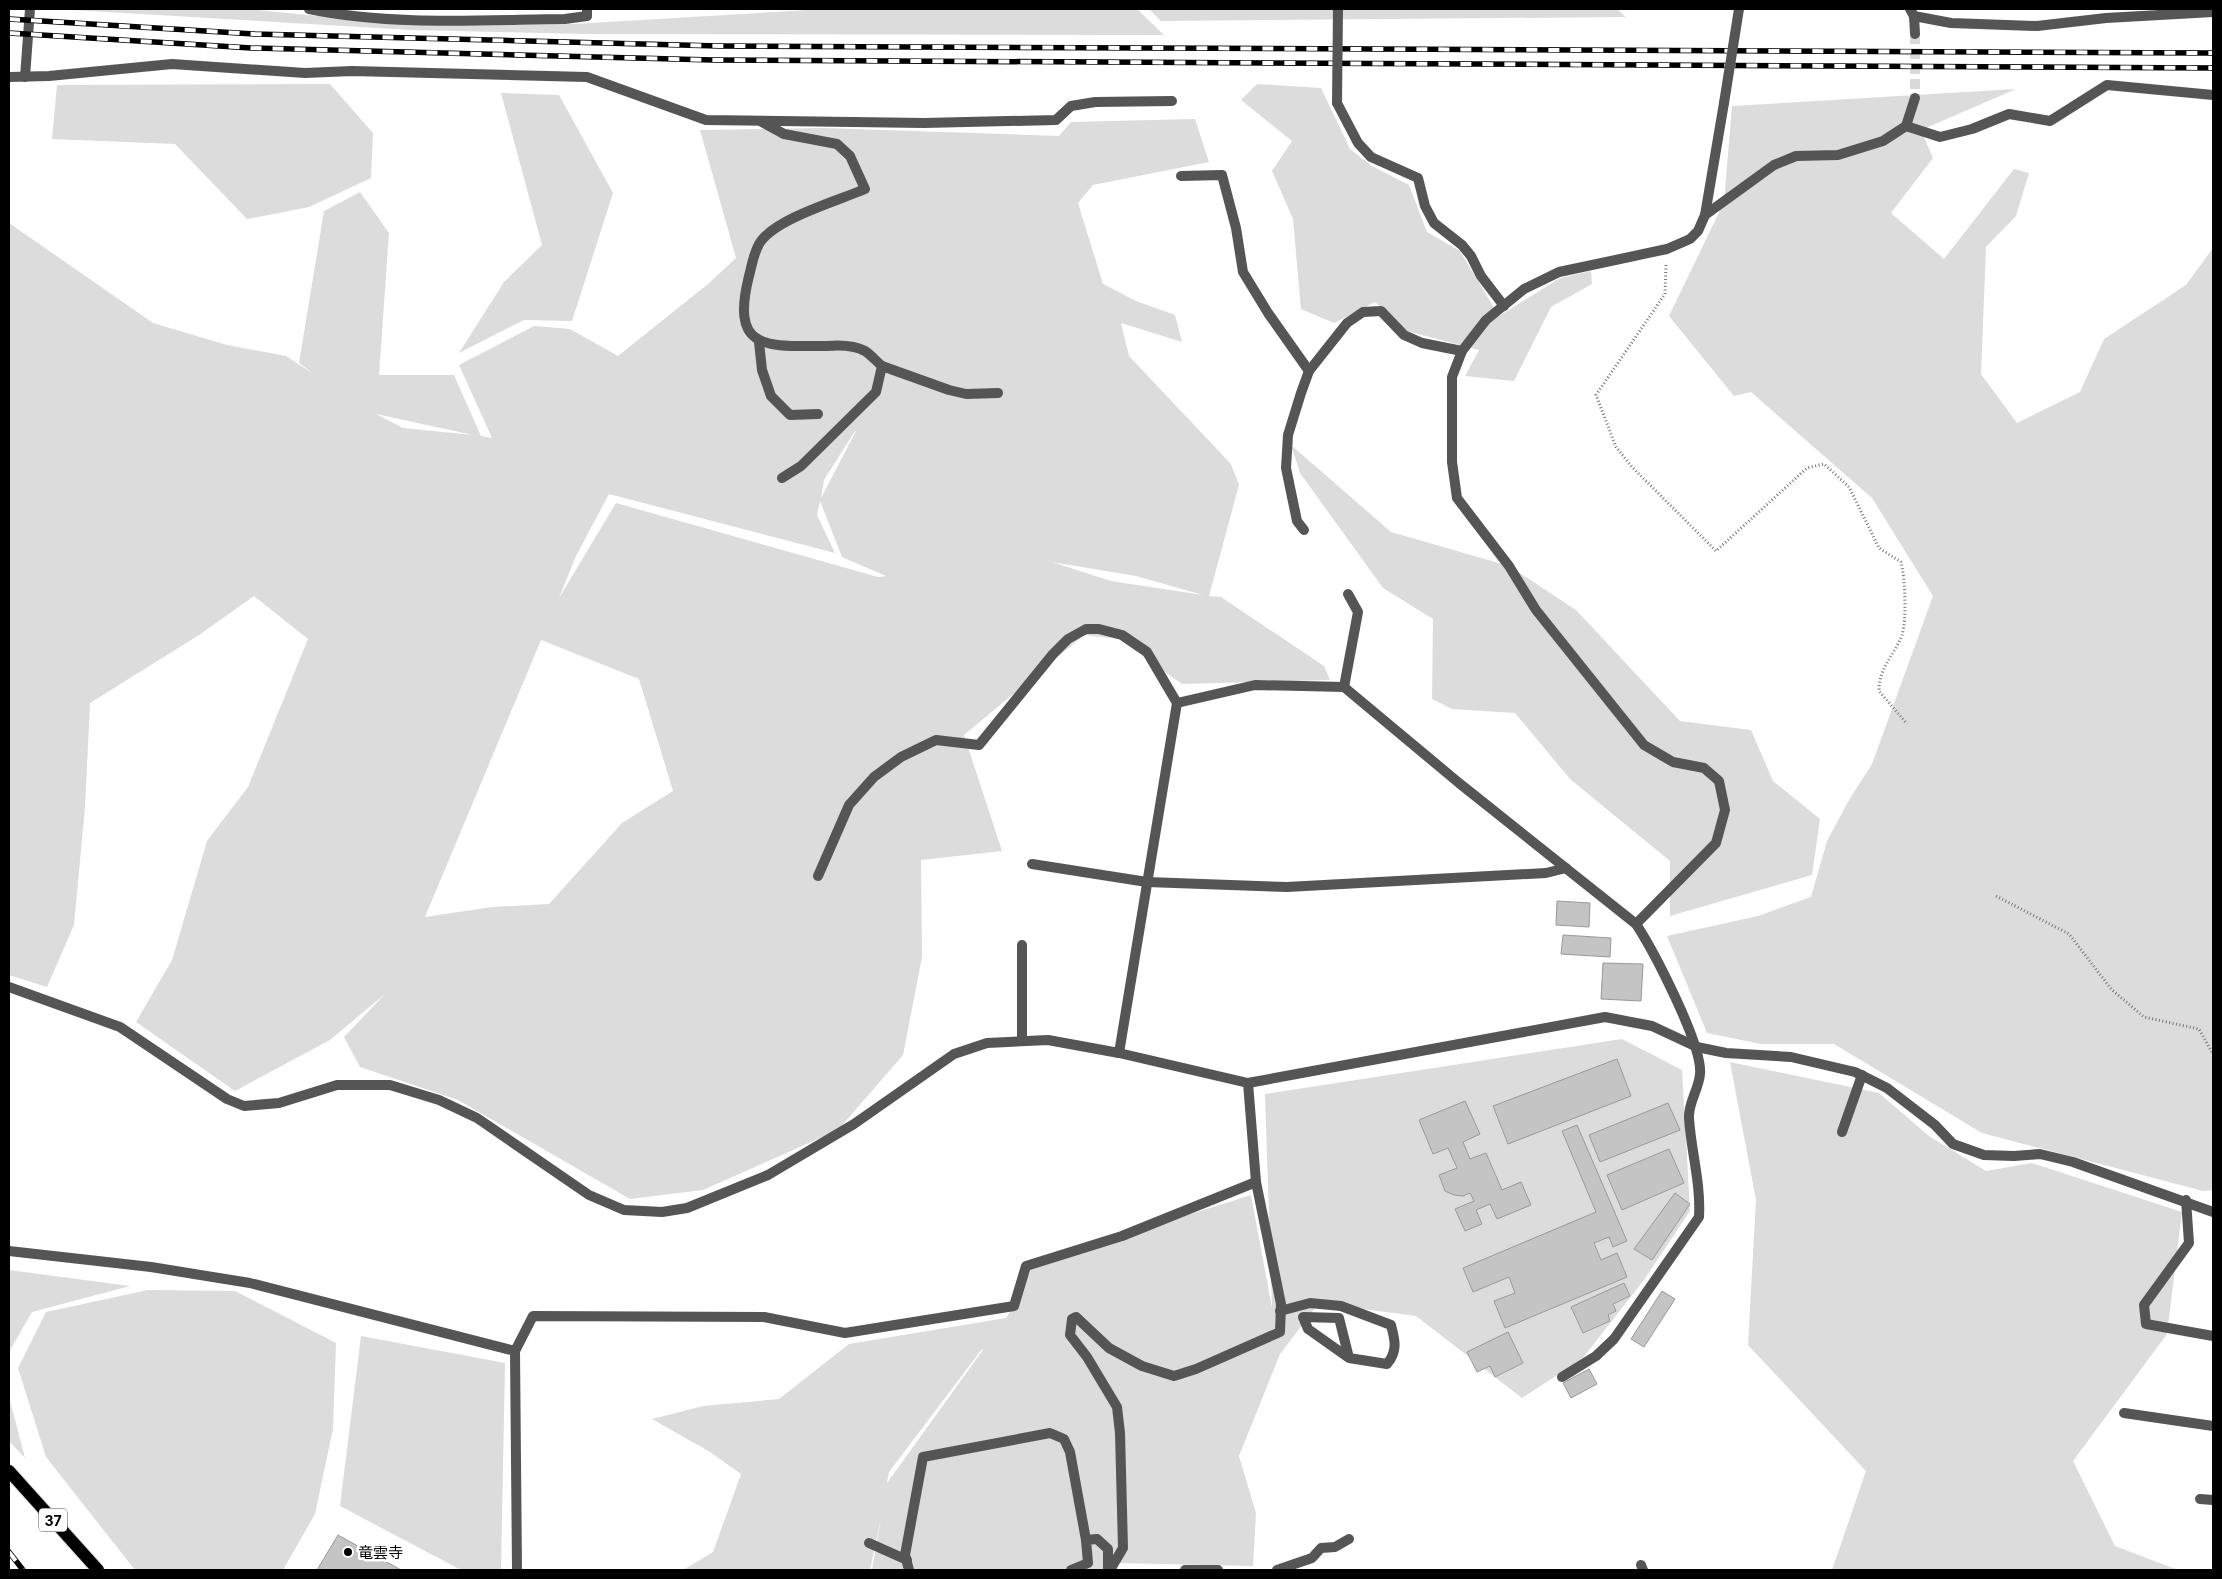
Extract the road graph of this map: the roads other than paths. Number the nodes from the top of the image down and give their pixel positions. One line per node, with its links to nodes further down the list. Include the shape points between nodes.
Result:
1 (30, 9): 10 (street)
2 (309, 9): 3 (street, via 406,20 565,19 587,16)
3 (587, 9)
4 (1338, 9): 18 (street, bridge, via 1337,103 1358,143 1371,157 1418,178 1425,206 1434,223 1462,245)
5 (1739, 9): 17 (street, bridge)
6 (1912, 12): 7 (street, via 1951,23 2037,26 2106,18); 8 (street)
7 (2213, 12)
8 (1915, 34)
9 (9, 77): 10 (street)
10 (25, 77): 14 (street, via 172,64 305,73 352,70 587,77 706,120)
11 (2213, 96): 15 (street, via 2107,85 2050,121 2009,114 1972,129 1940,137)
12 (1915, 98): 15 (street)
13 (1172, 101): 14 (street, via 1095,102 1071,106 1056,120 924,123)
14 (759, 121): 19 (street, via 784,134 837,144 850,156 865,189 775,226 761,241 743,301 745,327)
15 (1906, 126): 17 (street, via 1883,141 1838,155 1796,156 1774,165)
16 (1181, 176): 22 (street, via 1222,175 1243,272)
17 (1705, 216): 18 (street, via 1690,239 1667,249 1559,272 1524,289)
18 (1504, 306): 20 (street, via 1486,320)
19 (759, 342): 21 (street, via 844,345 864,351); 24 (street, via 762,370 771,396 790,414)
20 (1462, 351): 22 (street, via 1422,343 1404,334 1381,311 1363,312 1347,323); 34 (street, via 1452,377 1452,462 1457,498 1510,566 1536,610 1644,745 1673,762 1704,768 1720,781 1725,810 1716,843)
21 (882, 366): 23 (street, via 966,394); 25 (street, via 876,392 808,460)
22 (1309, 371): 26 (street, via 1288,435 1286,468 1297,521)
23 (998, 393)
24 (818, 414)
25 (782, 478)
26 (1304, 530)
27 (1348, 594): 28 (street, via 1358,612)
28 (1344, 687): 29 (street, via 1255,684); 31 (street)
29 (1177, 702): 32 (street, via 1147,652 1122,635 1099,629 1080,632 1053,654 979,746 936,740 902,757 874,777 849,805); 33 (street)
30 (1032, 864): 33 (street)
31 (1566, 868): 33 (street, via 1546,873 1287,888); 34 (street)
32 (818, 876)
33 (1147, 882): 39 (street)
34 (1636, 924): 38 (street, via 1651,947)
35 (1022, 945): 37 (street)
36 (9, 987): 37 (street, via 120,1027 227,1099 244,1106 279,1103 337,1085 390,1085 439,1100 477,1118 589,1194 624,1210 662,1212 687,1208 768,1175 854,1124 954,1054 987,1043)
37 (1022, 1040): 39 (street, via 1048,1040)
38 (1697, 1047): 40 (street, via 1726,1053 1791,1057); 41 (street, via 1652,1026 1604,1017); 53 (street, via 1700,1074 1688,1116 1700,1196 1699,1217 1614,1339 1596,1356)
39 (1119, 1053): 41 (street)
40 (1862, 1075): 42 (street); 44 (street, via 1887,1088 1935,1125 1953,1144 1984,1155 2040,1154)
41 (1248, 1082): 43 (street)
42 (1842, 1132)
43 (1256, 1182): 48 (street); 51 (street, via 1122,1236 1026,1266 1014,1306 845,1333 764,1317 533,1316)
44 (2186, 1200): 45 (street); 50 (street, via 2189,1243 2144,1304 2146,1324)
45 (2213, 1212)
46 (9, 1250): 51 (street, via 250,1284)
47 (1341, 1306): 48 (street, via 1310,1303); 49 (street); 52 (street, via 1391,1325 1395,1340 1394,1356 1387,1364)
48 (1280, 1311): 66 (street, via 1280,1332 1174,1376 1142,1366 1109,1348 1076,1317 1072,1319 1070,1335 1117,1407 1123,1548)
49 (1339, 1318): 52 (street); 52 (street, via 1303,1317 1308,1329)
50 (2213, 1336)
51 (515, 1351): 64 (street)
52 (1349, 1358)
53 (1562, 1377)
54 (2124, 1413): 55 (street)
55 (2213, 1426)
56 (9, 1471): 63 (main road, 37)
57 (2200, 1499): 58 (street)
58 (2213, 1500)
59 (1349, 1539): 69 (street, via 1335,1547 1321,1548 1312,1558)
60 (1086, 1540): 62 (street, via 1070,1452 1064,1440 1050,1432 923,1457 905,1555); 65 (street, via 1088,1563); 66 (street, via 1097,1539 1108,1549)
61 (869, 1542): 62 (street)
62 (908, 1565)
63 (98, 1570)
64 (517, 1570)
65 (1071, 1570)
66 (1109, 1570)
67 (1185, 1570): 68 (street)
68 (1218, 1570)
69 (1277, 1570)

